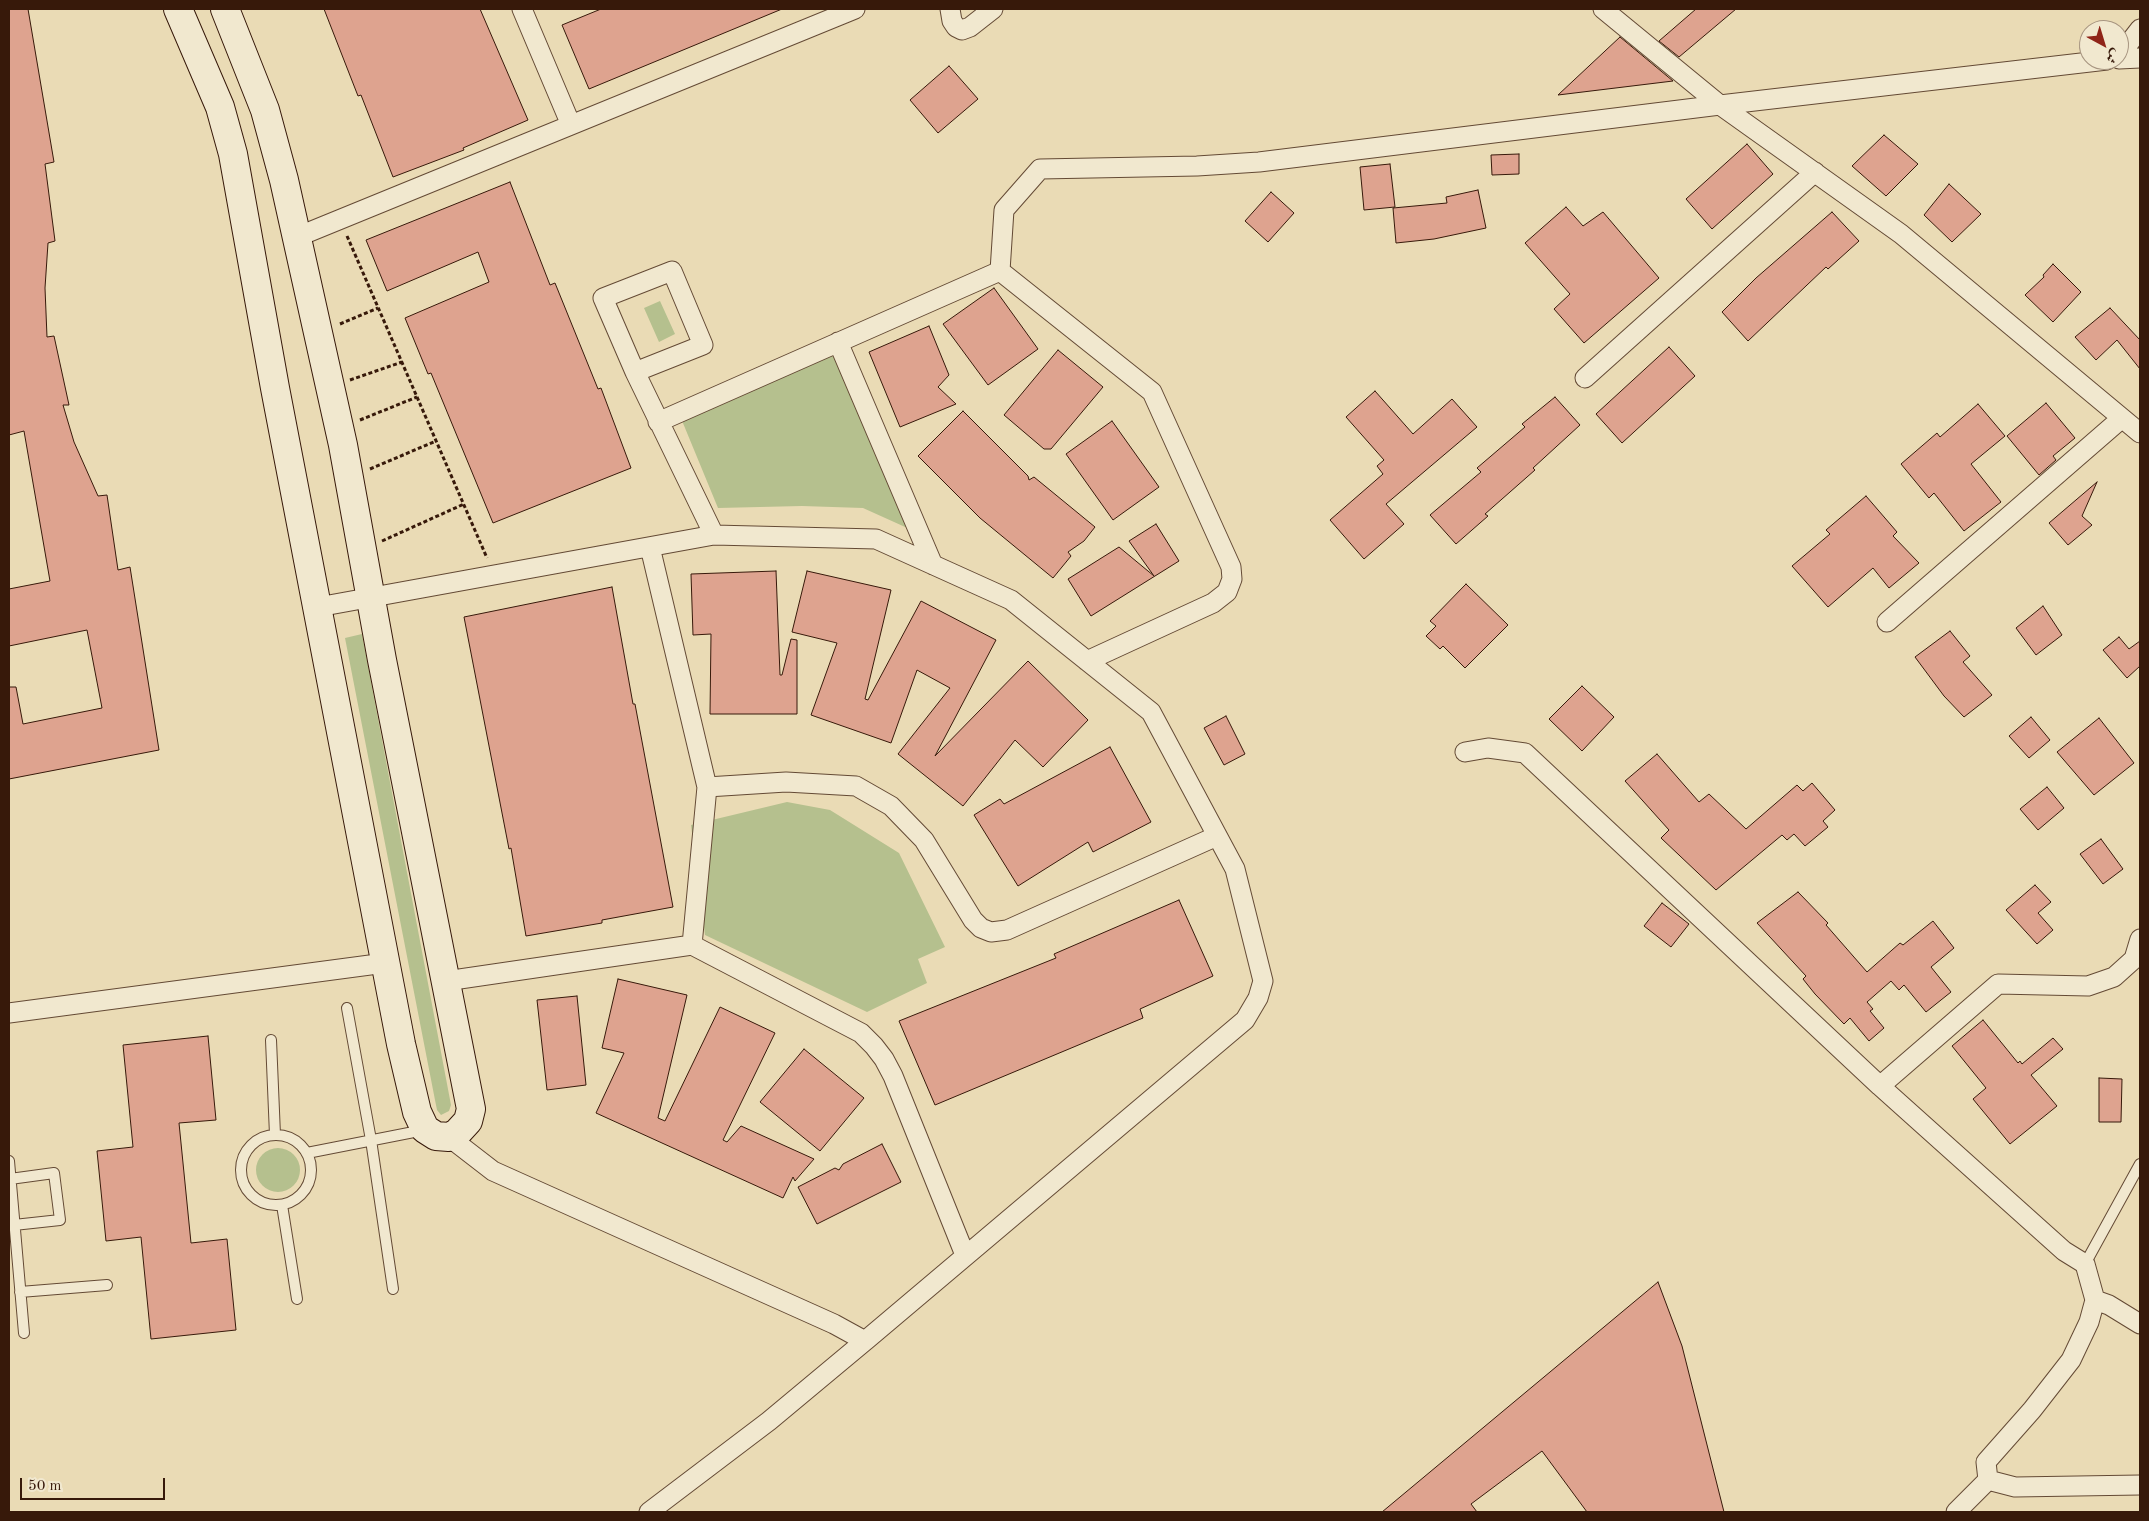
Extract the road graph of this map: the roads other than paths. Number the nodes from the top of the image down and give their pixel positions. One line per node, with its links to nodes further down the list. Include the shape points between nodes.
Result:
1 (178, 9): 26 (street, via 220,107 233,154)
2 (224, 9): 14 (street, via 265,110)
3 (522, 9): 12 (street)
4 (855, 9): 12 (street)
5 (950, 9): 6 (street, via 956,28 962,30)
6 (993, 9)
7 (1603, 9): 11 (street)
8 (2140, 29): 9 (street)
9 (2129, 44)
10 (2079, 63): 11 (street)
11 (1720, 105): 13 (street); 15 (street, via 1259,162 1040,168 1004,210)
12 (571, 125): 14 (street)
13 (1815, 172): 18 (street); 19 (street, via 1901,234)
14 (297, 237): 25 (street, via 343,444)
15 (1000, 271): 16 (street); 28 (street, via 1152,392 1232,567 1227,592 1213,603)
16 (838, 342): 20 (street); 24 (street)
17 (635, 372): 17 (street, via 603,298 672,271 703,345); 20 (street)
18 (1585, 378)
19 (2122, 418): 21 (street); 27 (street)
20 (658, 422): 22 (street)
21 (2140, 433)
22 (714, 535): 23 (street); 24 (street, via 876,539)
23 (650, 547): 25 (street); 30 (street)
24 (933, 564): 28 (street, via 1011,600)
25 (371, 597): 26 (street); 35 (street)
26 (318, 607): 34 (street)
27 (1887, 622)
28 (1087, 661): 31 (street, via 1151,712)
29 (1465, 752): 39 (street, via 1488,748 1525,753)
30 (707, 787): 31 (street, via 786,782 856,786 891,806 924,840 973,920 992,932 1007,930); 33 (street)
31 (1217, 836): 49 (street, via 1235,869 1262,981 1258,998 1245,1020)
32 (2140, 940): 39 (street, via 2134,959 2114,977 2088,986 1998,984)
33 (692, 945): 35 (street); 49 (street, via 861,1034 874,1046 893,1076)
34 (385, 963): 37 (street); 40 (street, via 417,1112)
35 (446, 981): 40 (street, via 471,1109 468,1121 458,1133)
36 (346, 1008): 42 (lane)
37 (9, 1013)
38 (271, 1040): 41 (lane)
39 (1880, 1086): 50 (street, via 2064,1251)
40 (437, 1133): 42 (lane); 58 (street, via 493,1171 834,1324)
41 (275, 1135): 43 (lane, via 297,1141); 47 (lane, via 253,1143 241,1163 241,1175 251,1196 261,1202)
42 (371, 1140): 43 (lane); 52 (lane)
43 (307, 1153): 47 (lane, via 312,1171 310,1182 304,1193)
44 (9, 1160): 46 (lane)
45 (2140, 1164): 50 (lane)
46 (10, 1179): 48 (lane); 48 (lane, via 54,1174 60,1220)
47 (282, 1205): 54 (lane)
48 (14, 1225): 53 (lane)
49 (966, 1255): 58 (street)
50 (2085, 1264): 55 (street)
51 (107, 1285): 53 (lane)
52 (393, 1289)
53 (20, 1292): 57 (lane)
54 (298, 1299)
55 (2095, 1300): 56 (street); 59 (street, via 2089,1322 2070,1360 1986,1462)
56 (2140, 1324)
57 (24, 1333)
58 (865, 1341): 61 (street, via 769,1421)
59 (1988, 1480): 60 (street, via 2015,1487); 62 (street)
60 (2140, 1485)
61 (649, 1512)
62 (1956, 1512)

